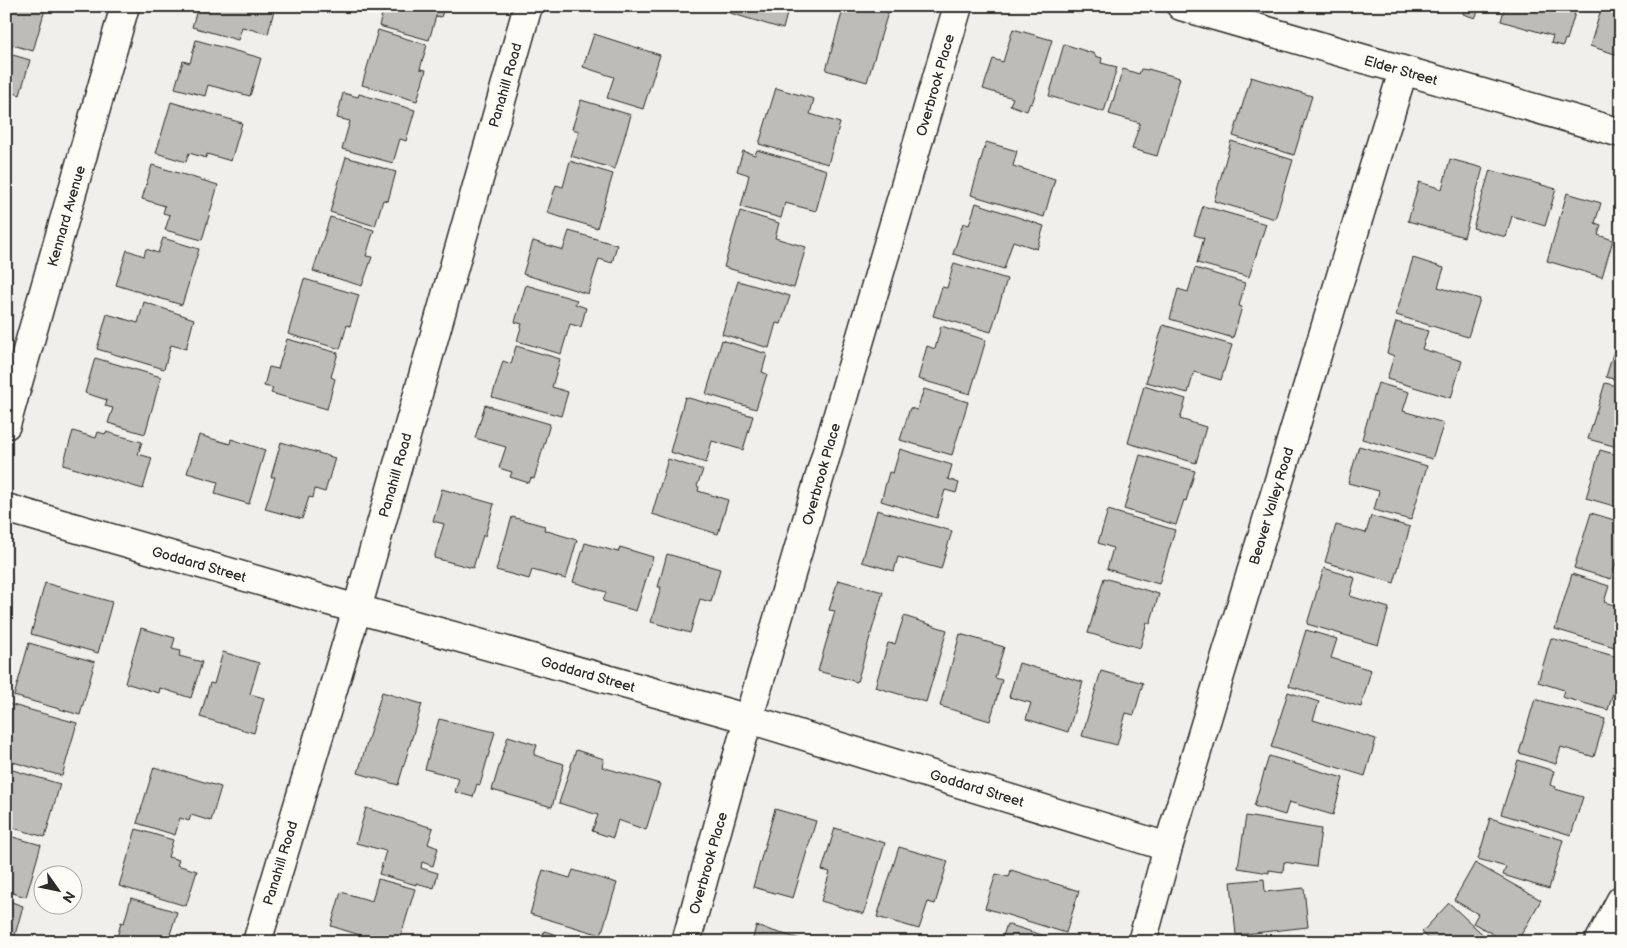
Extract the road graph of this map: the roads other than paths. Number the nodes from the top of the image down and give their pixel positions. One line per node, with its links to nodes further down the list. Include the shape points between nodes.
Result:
1 (125, 6): 7 (street, Kennard Avenue)
2 (528, 6): 9 (street, Panahill Road)
3 (958, 6): 10 (street, Overbrook Place)
4 (1181, 6): 5 (street, Elder Street)
5 (1403, 71): 6 (street, Elder Street); 11 (street, Beaver Valley Road)
6 (1621, 133)
7 (6, 425)
8 (6, 508): 9 (street, Goddard Street)
9 (357, 610): 10 (street, Goddard Street); 13 (street, Panahill Road)
10 (749, 719): 11 (street, Goddard Street); 14 (street, Overbrook Place)
11 (1168, 847): 15 (street, Beaver Valley Road)
12 (1621, 900): 16 (street)
13 (257, 942)
14 (686, 942)
15 (1142, 942)
16 (1599, 942)

